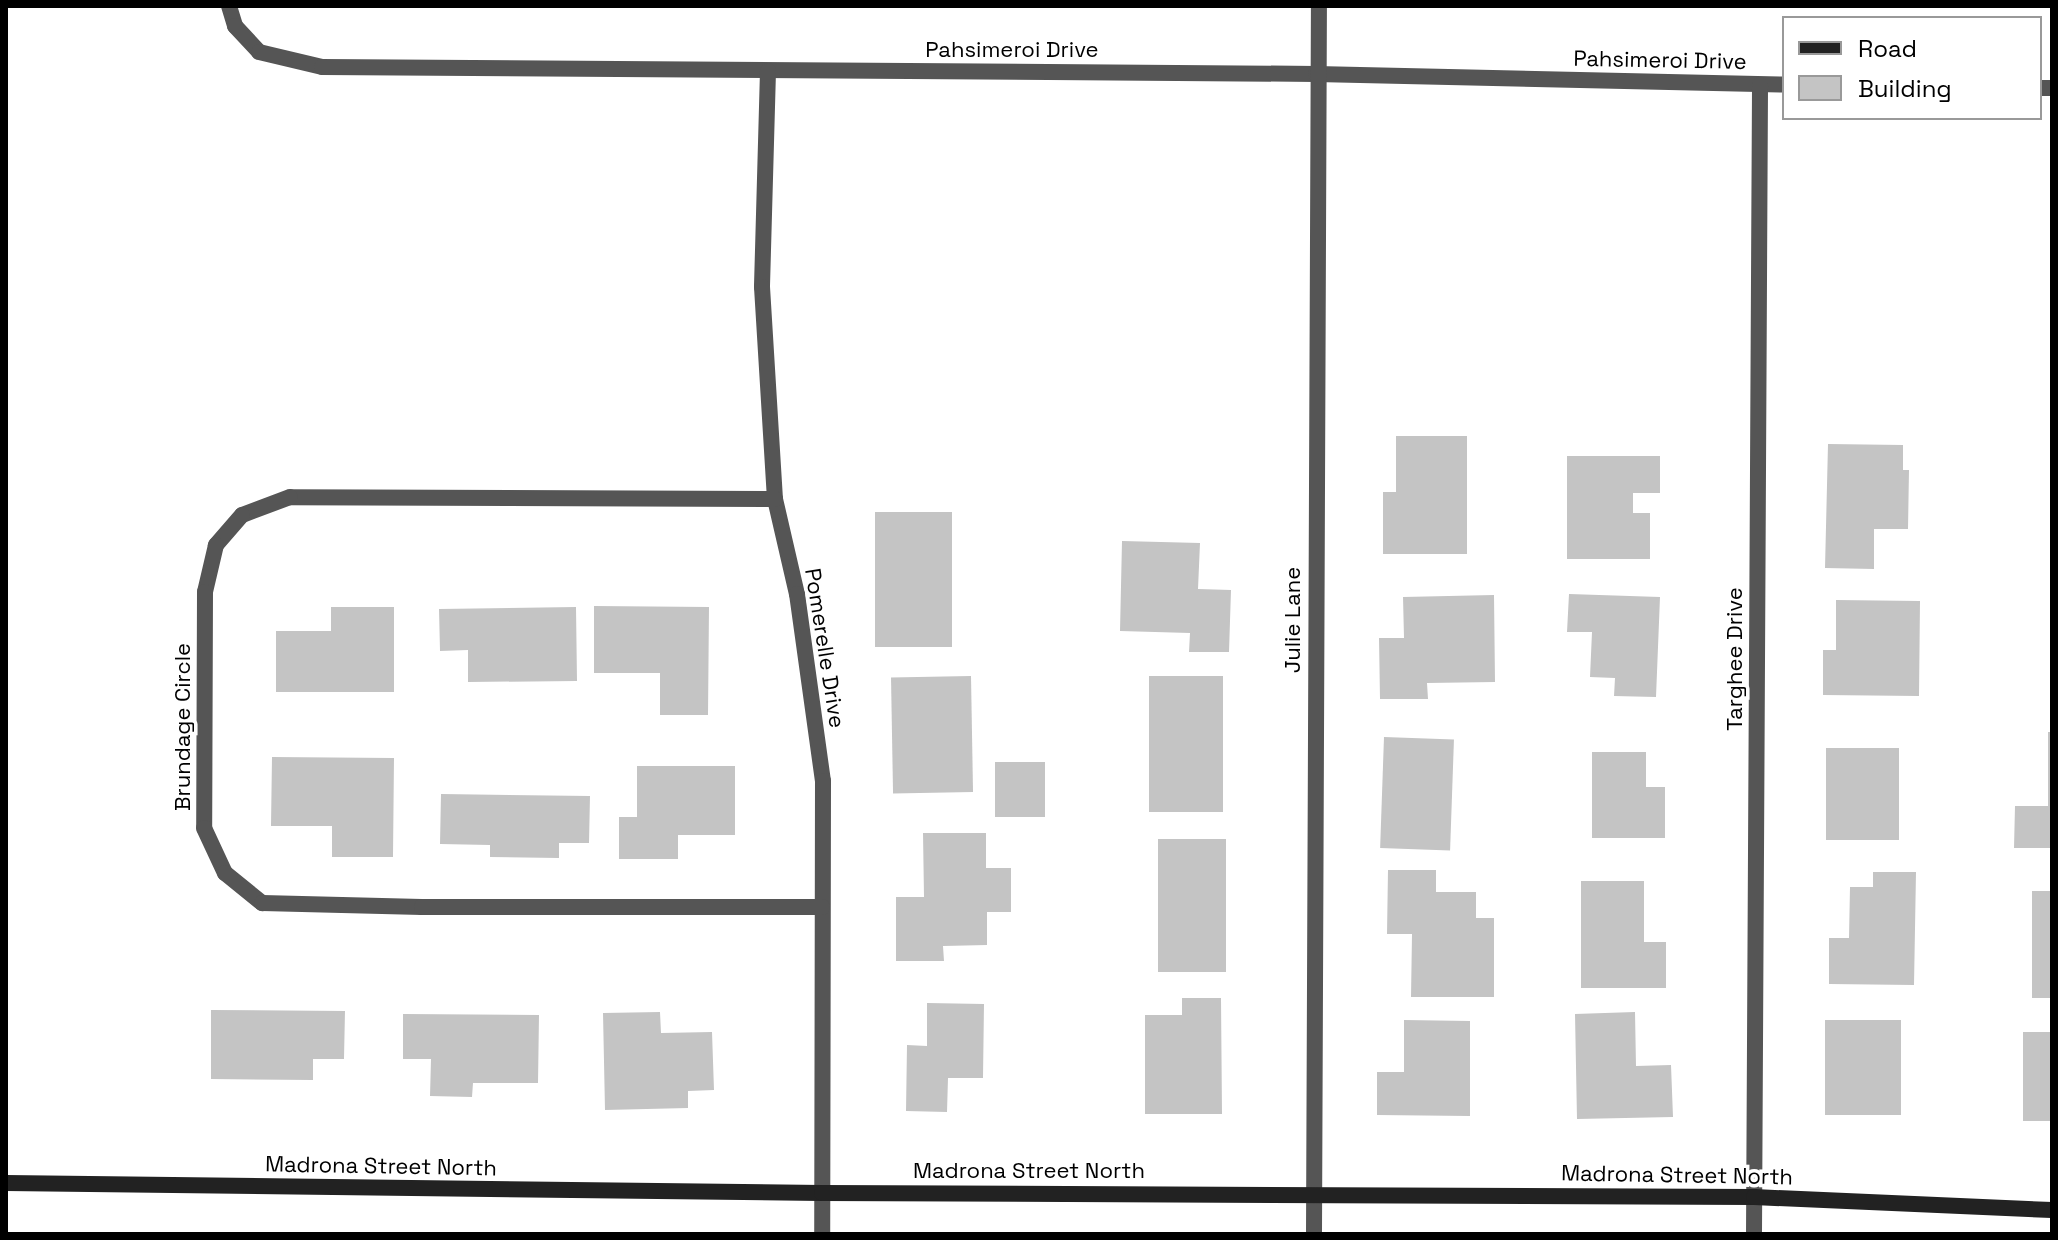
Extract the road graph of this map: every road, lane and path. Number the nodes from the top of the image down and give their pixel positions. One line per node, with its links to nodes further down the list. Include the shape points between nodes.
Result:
1 (229, 6): 3 (street, Pahsimeroi Drive, via 235,26 259,52 322,67)
2 (1319, 6): 4 (street, Julie Lane)
3 (768, 71): 4 (street, Pahsimeroi Drive); 7 (street, Pomerelle Drive, via 762,287)
4 (1316, 74): 5 (street, Pahsimeroi Drive); 11 (street, Julie Lane)
5 (1760, 85): 6 (street, Pahsimeroi Drive); 12 (street, Targhee Drive)
6 (1782, 85)
7 (775, 499): 8 (street, Pomerelle Drive, via 797,594 823,781); 8 (street, Brundage Circle, via 290,497 242,515 216,545 205,592 204,828 225,873 262,903)
8 (822, 907): 10 (street, Pomerelle Drive)
9 (6, 1183): 10 (street, Madrona Street North)
10 (822, 1193): 11 (street, Madrona Street North); 14 (street, Pomerelle Drive)
11 (1314, 1193): 12 (street, Madrona Street North); 15 (street, Julie Lane)
12 (1754, 1197): 13 (street, Madrona Street North); 16 (street, Targhee Drive)
13 (2052, 1210)
14 (822, 1234)
15 (1314, 1234)
16 (1754, 1234)

